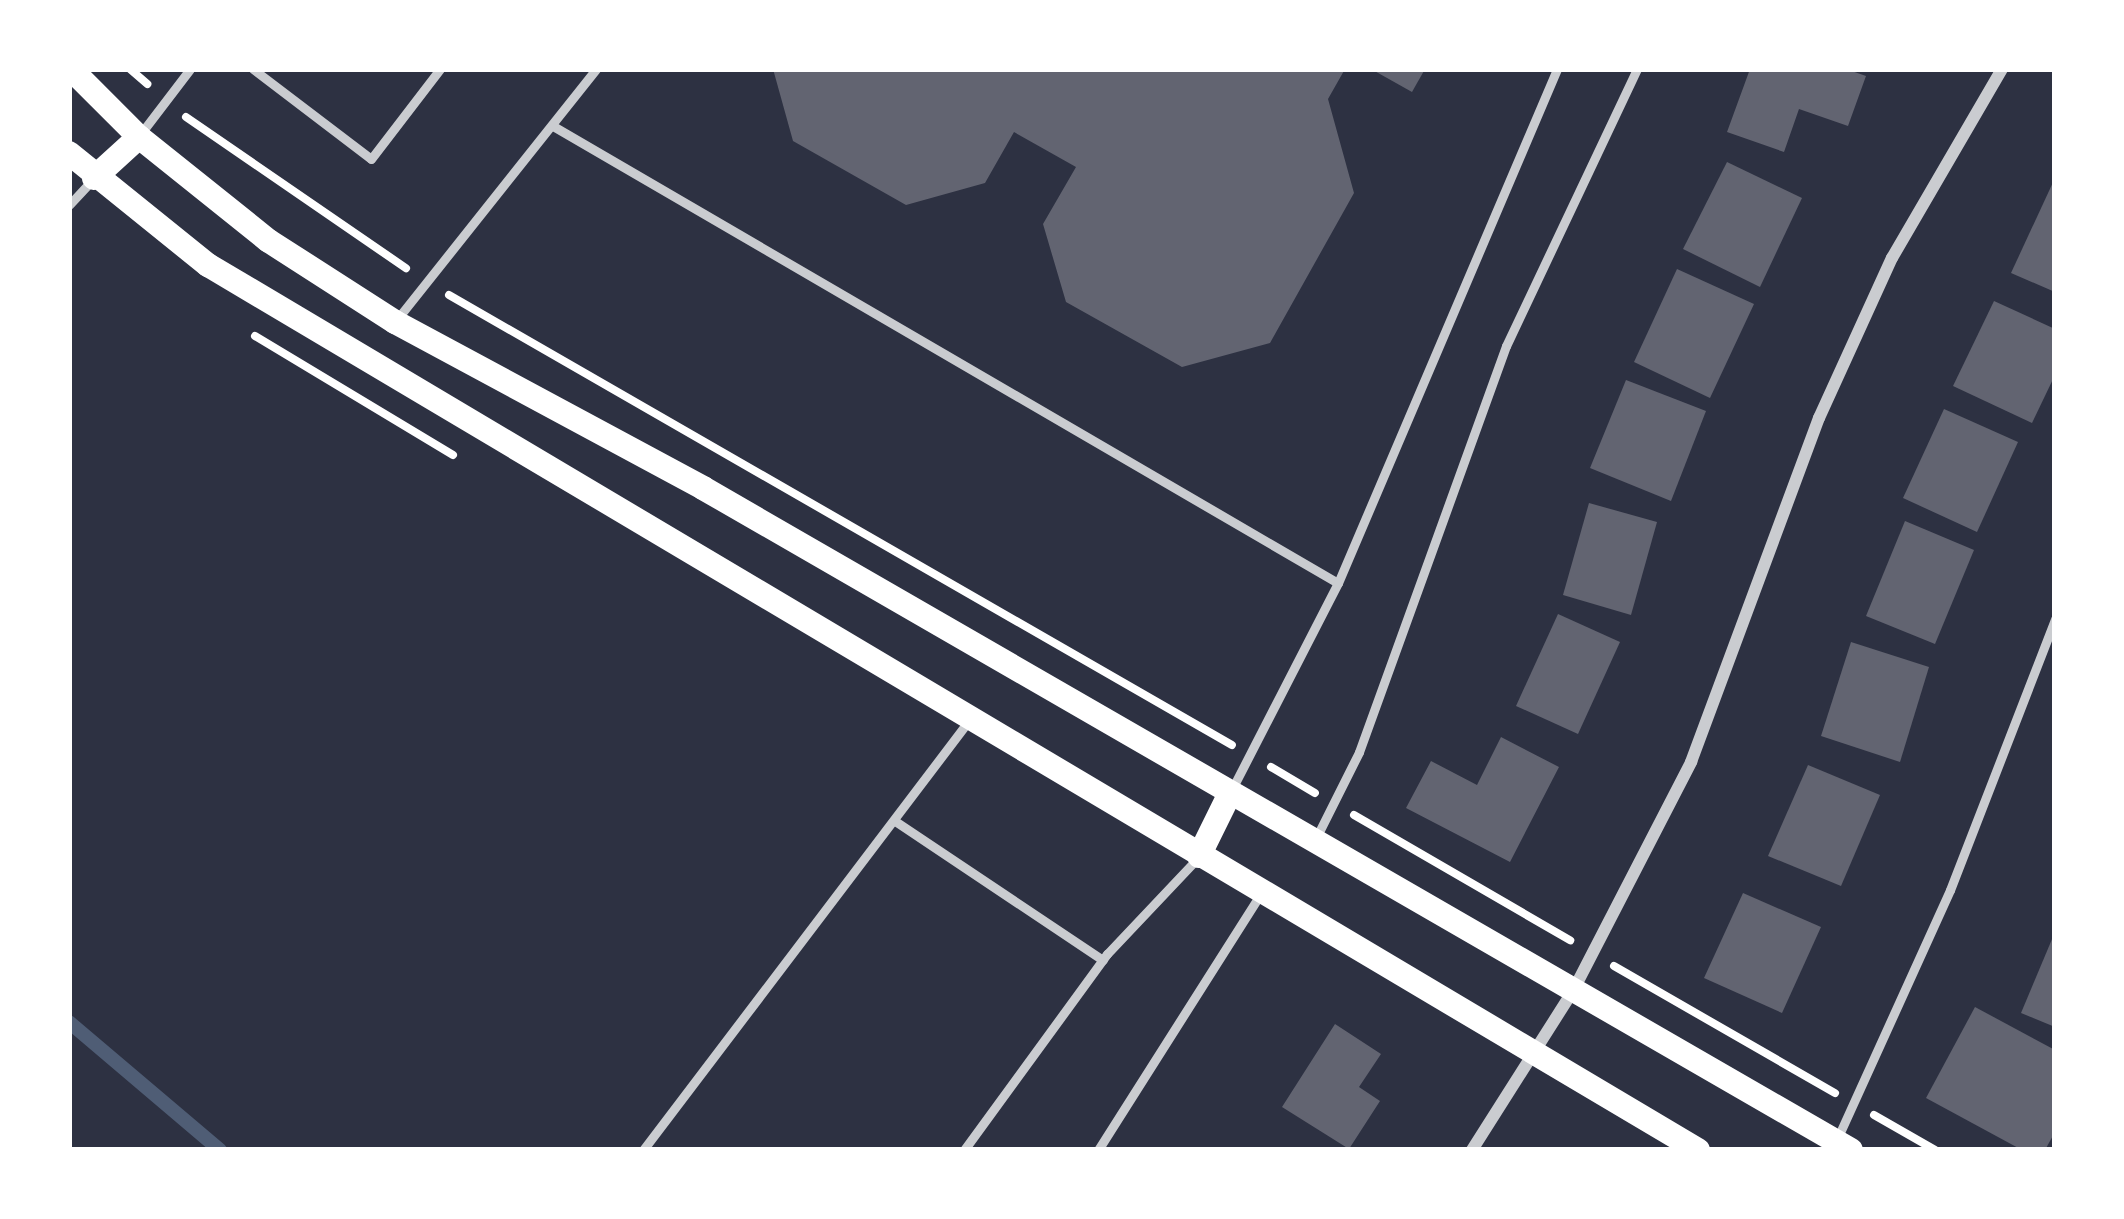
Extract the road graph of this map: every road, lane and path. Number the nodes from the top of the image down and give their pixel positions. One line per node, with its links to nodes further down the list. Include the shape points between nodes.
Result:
1 (71, 69): 12 (main road)
2 (130, 69): 10 (path)
3 (190, 69): 10 (lane)
4 (254, 69): 5 (lane, via 370,159)
5 (440, 69)
6 (596, 69): 11 (lane)
7 (1557, 69): 18 (lane)
8 (1637, 69): 23 (lane, via 1506,346)
9 (2002, 69): 28 (street, via 1892,258 1819,418 1691,762)
10 (165, 101): 12 (lane); 16 (path)
11 (554, 127): 16 (lane); 18 (lane)
12 (139, 136): 14 (main road); 17 (main road, via 284,253)
13 (69, 153): 14 (main road)
14 (94, 178): 15 (lane); 20 (main road, via 208,265)
15 (69, 205)
16 (427, 282): 17 (lane); 21 (path)
17 (395, 322): 22 (main road, via 703,488)
18 (1338, 583): 21 (lane)
19 (2055, 619): 32 (lane, via 1950,890)
20 (970, 719): 24 (lane); 26 (main road)
21 (1250, 755): 22 (lane); 23 (path)
22 (1230, 793): 25 (main road); 26 (main road)
23 (1334, 803): 25 (lane); 28 (path)
24 (896, 821): 29 (lane); 34 (lane)
25 (1314, 843): 30 (main road)
26 (1199, 856): 27 (main road); 29 (lane)
27 (1261, 892): 31 (main road); 36 (lane)
28 (1593, 954): 30 (street); 32 (path)
29 (1102, 960): 35 (lane)
30 (1573, 991): 31 (street); 33 (main road)
31 (1533, 1054): 37 (street); 38 (main road)
32 (1853, 1103): 33 (lane); 39 (path)
33 (1843, 1146)
34 (643, 1150)
35 (964, 1150)
36 (1098, 1150)
37 (1472, 1150)
38 (1698, 1150)
39 (1934, 1150)

